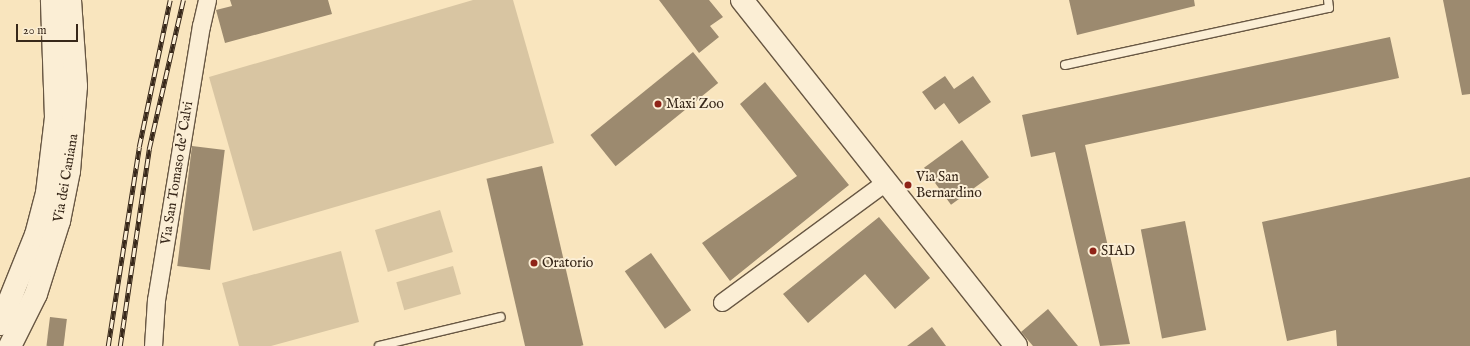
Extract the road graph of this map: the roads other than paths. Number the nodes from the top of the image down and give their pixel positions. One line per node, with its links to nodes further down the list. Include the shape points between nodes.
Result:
1 (52, 0): 10 (main road, Via dei Caniana, via 56,117 48,181 36,235)
2 (70, 0): 11 (main road, Via dei Caniana, via 76,86 69,171 59,222 40,281)
3 (208, 0): 12 (street, Via San Tomaso de' Calvi, via 201,26 159,284)
4 (742, 0): 7 (main road)
5 (1328, 0): 6 (lane, via 1329,8)
6 (1065, 65)
7 (887, 181): 8 (street); 14 (main road)
8 (722, 302)
9 (501, 318): 13 (lane)
10 (0, 324)
11 (10, 346)
12 (153, 346)
13 (379, 346)
14 (1016, 346)

